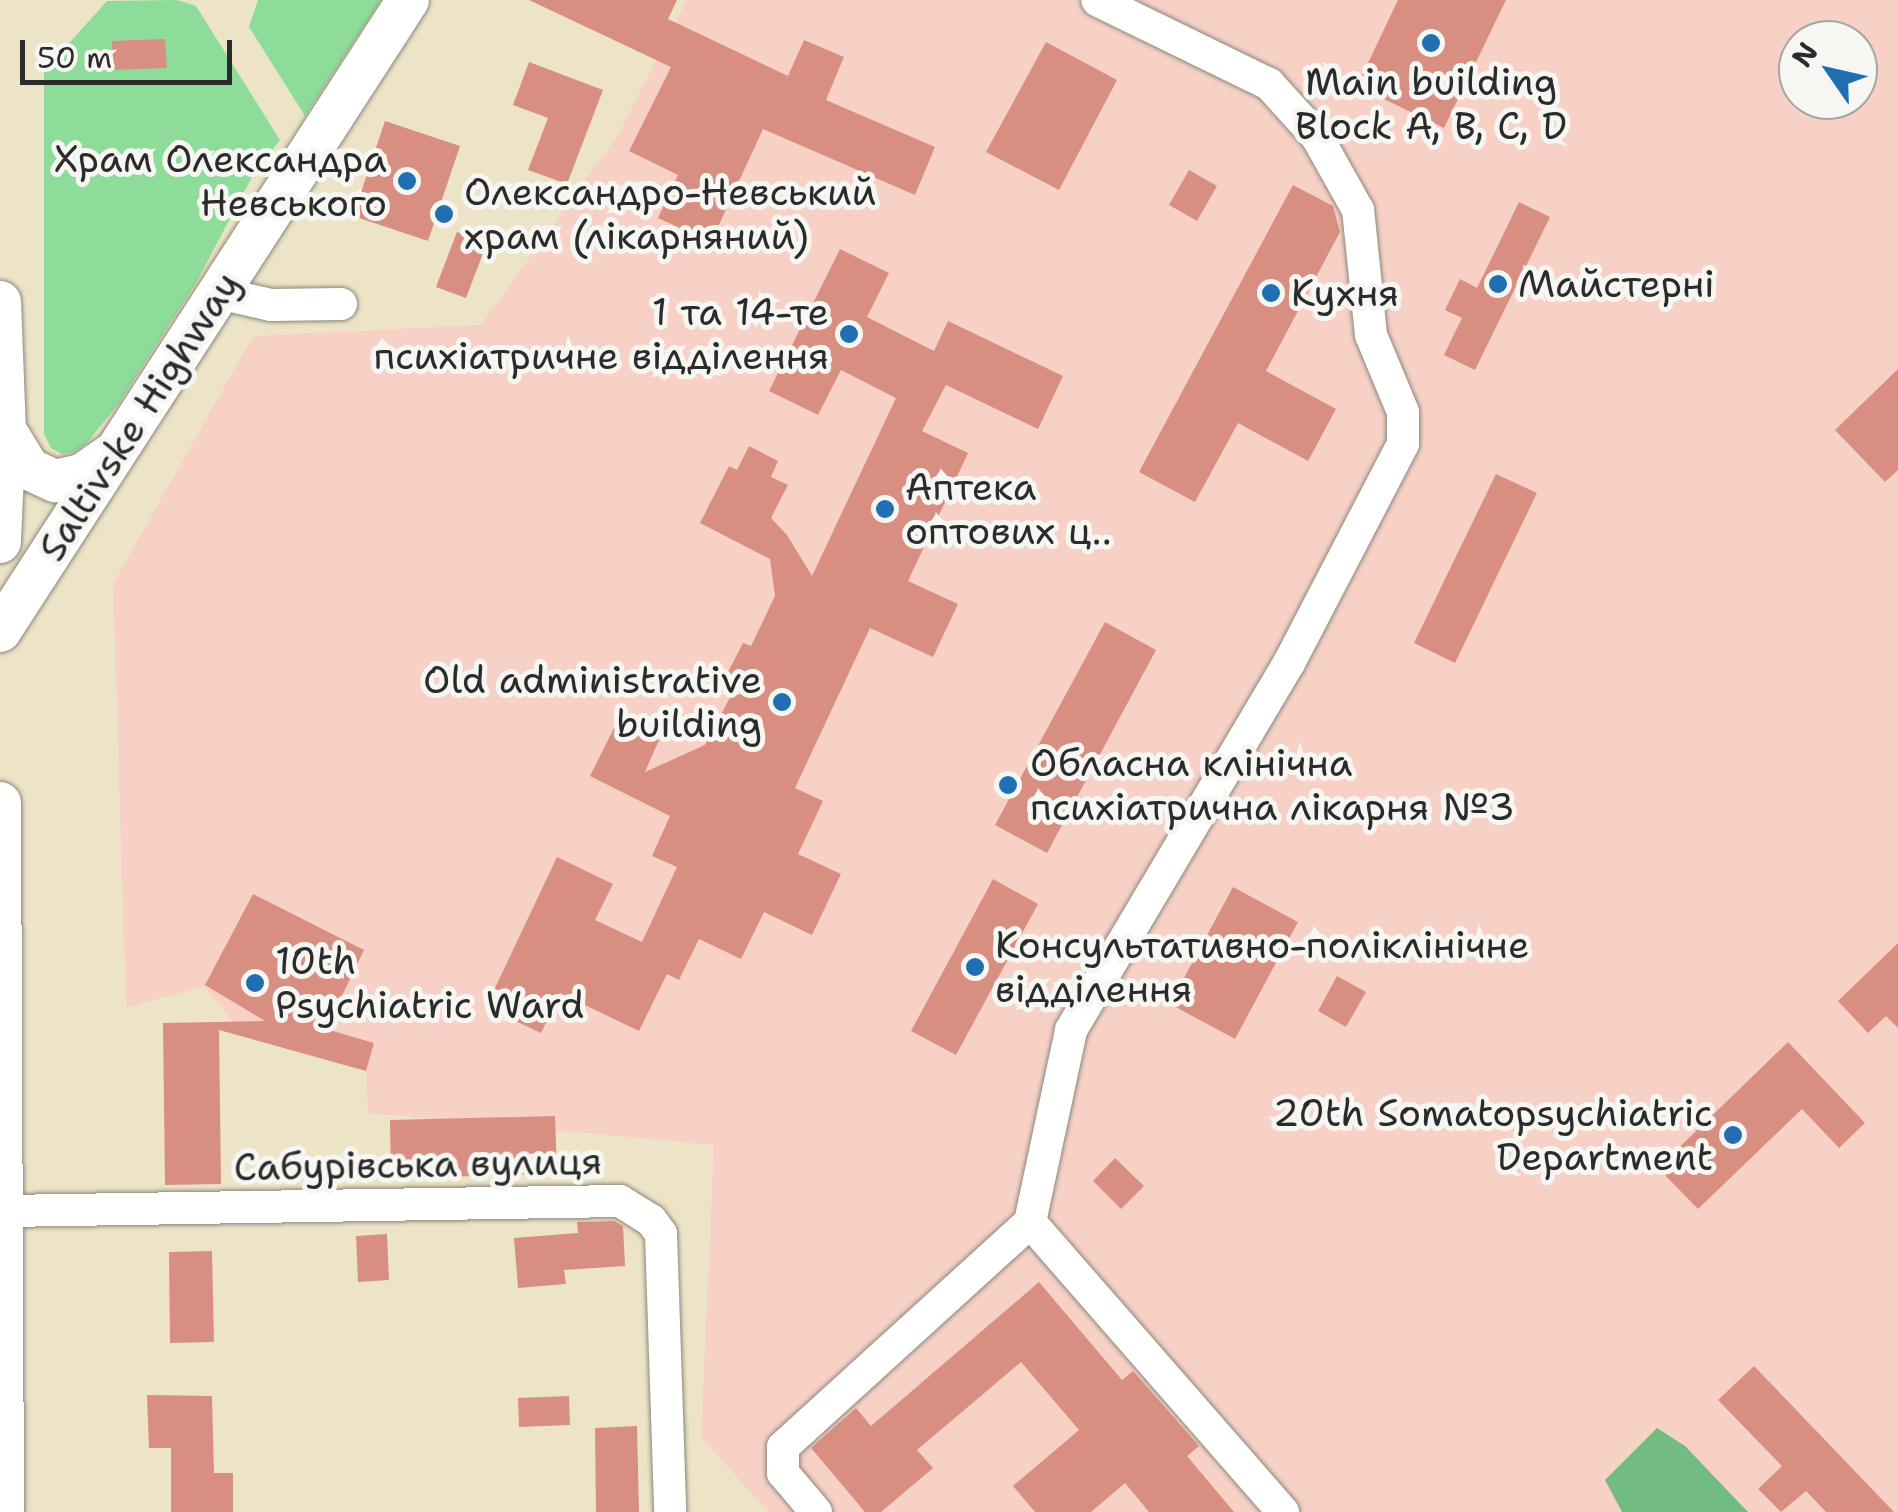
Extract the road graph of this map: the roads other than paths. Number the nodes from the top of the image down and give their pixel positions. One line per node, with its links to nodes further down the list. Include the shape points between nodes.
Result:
1 (408, 0): 3 (main road, Saltivske Highway)
2 (1097, 0): 13 (street, via 1269,84 1316,138 1358,210 1371,334 1404,412 1403,444 1290,663 1073,1026)
3 (218, 294): 5 (street, via 272,305); 7 (main road, Saltivske Highway)
4 (0, 302): 6 (main road)
5 (341, 304)
6 (5, 430): 7 (main road, via 28,469 55,481 82,475); 8 (main road)
7 (115, 452): 9 (main road, Saltivske Highway)
8 (0, 542)
9 (0, 631)
10 (0, 803): 11 (main road)
11 (0, 848): 12 (main road)
12 (4, 1211): 14 (main road); 15 (street, Сабурівська вулиця, via 620,1201 661,1234)
13 (1030, 1222): 16 (street, via 783,1447 782,1473); 17 (street)
14 (4, 1512)
15 (670, 1512)
16 (816, 1512)
17 (1283, 1512)

